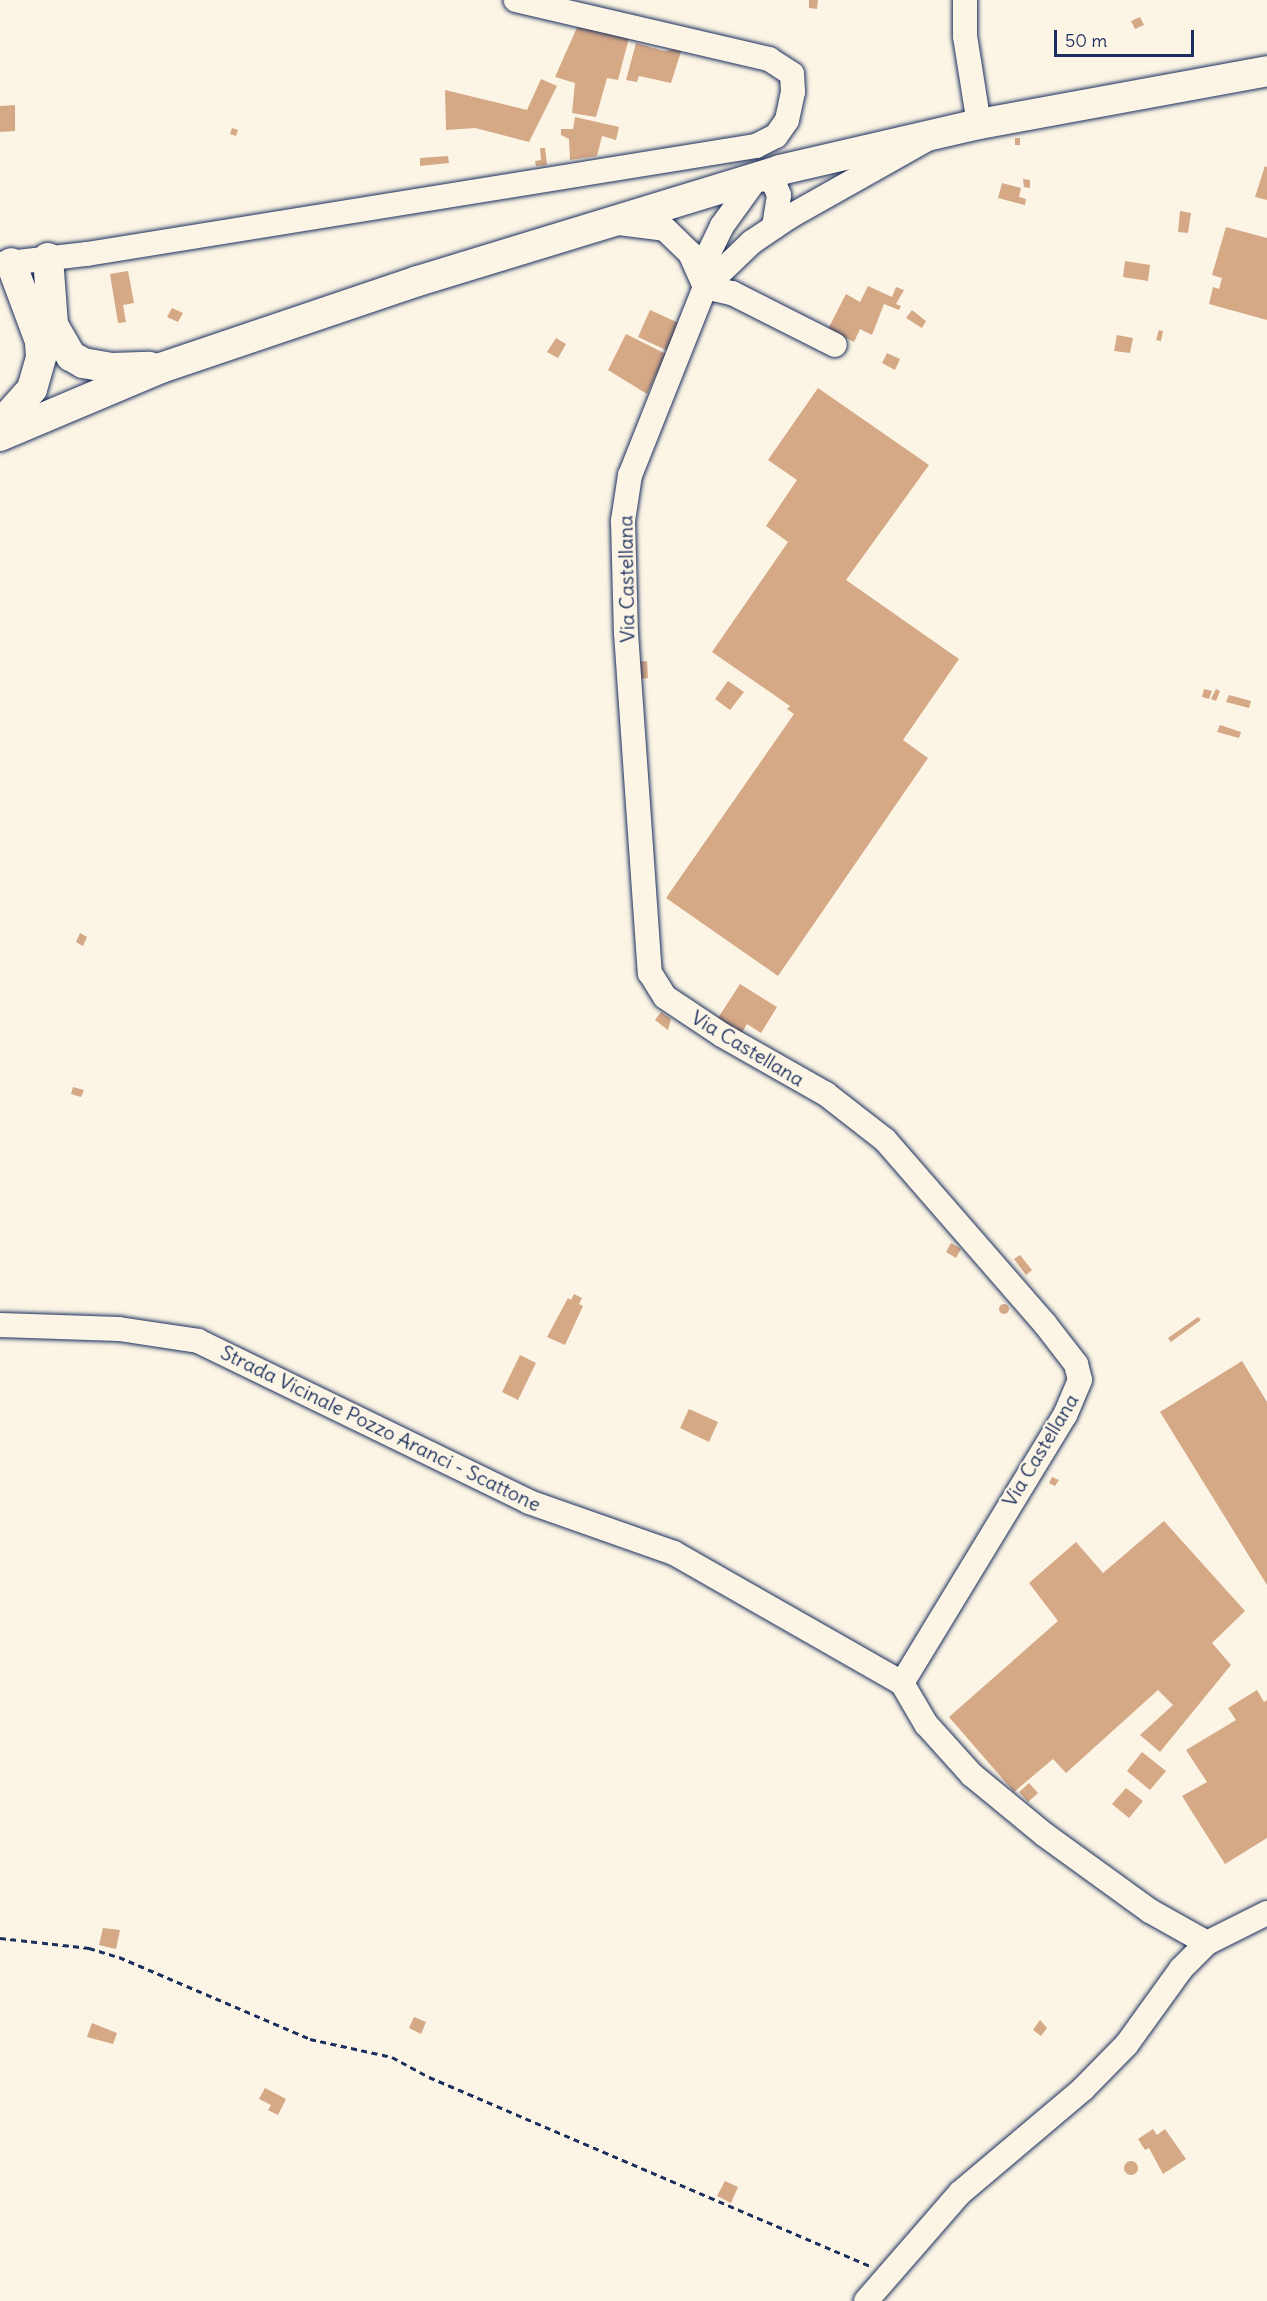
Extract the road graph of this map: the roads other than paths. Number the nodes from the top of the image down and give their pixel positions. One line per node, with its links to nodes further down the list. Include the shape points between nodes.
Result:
1 (516, 0): 9 (street, via 769,59 792,74 787,120 776,136 756,146)
2 (965, 0): 4 (street, via 965,36)
3 (1267, 71): 4 (main road)
4 (979, 124): 5 (main road)
5 (935, 134): 6 (main road); 8 (street, Via Castellana)
6 (758, 176): 7 (main road); 8 (street, via 774,183 778,195); 11 (street, Via Castellana, via 722,226 709,253)
7 (609, 222): 11 (street, via 665,229 690,254); 13 (main road, via 418,281)
8 (774, 227): 11 (street, Via Castellana, via 730,261)
9 (48, 258): 10 (street); 13 (main road, via 53,325 71,356 83,363 112,368)
10 (6, 263): 14 (main road, via 40,341 41,357 32,390)
11 (705, 287): 12 (street, via 732,293); 17 (street, Via Castellana, via 630,475 623,521 638,843 650,972 665,997 722,1035 826,1094 885,1140 1046,1324 1077,1364 1080,1380 1065,1415)
12 (835, 345)
13 (161, 368): 15 (main road)
14 (0, 424)
15 (0, 436)
16 (0, 1324): 17 (street, Strada Vicinale Pozzo Aranci - Scattone, via 119,1329 198,1341 529,1502 674,1553)
17 (902, 1683): 19 (street, via 926,1724 972,1775 1045,1835 1150,1911)
18 (1267, 1913): 19 (street)
19 (1207, 1943): 20 (street, via 1083,2089 960,2193)
20 (866, 2301)

